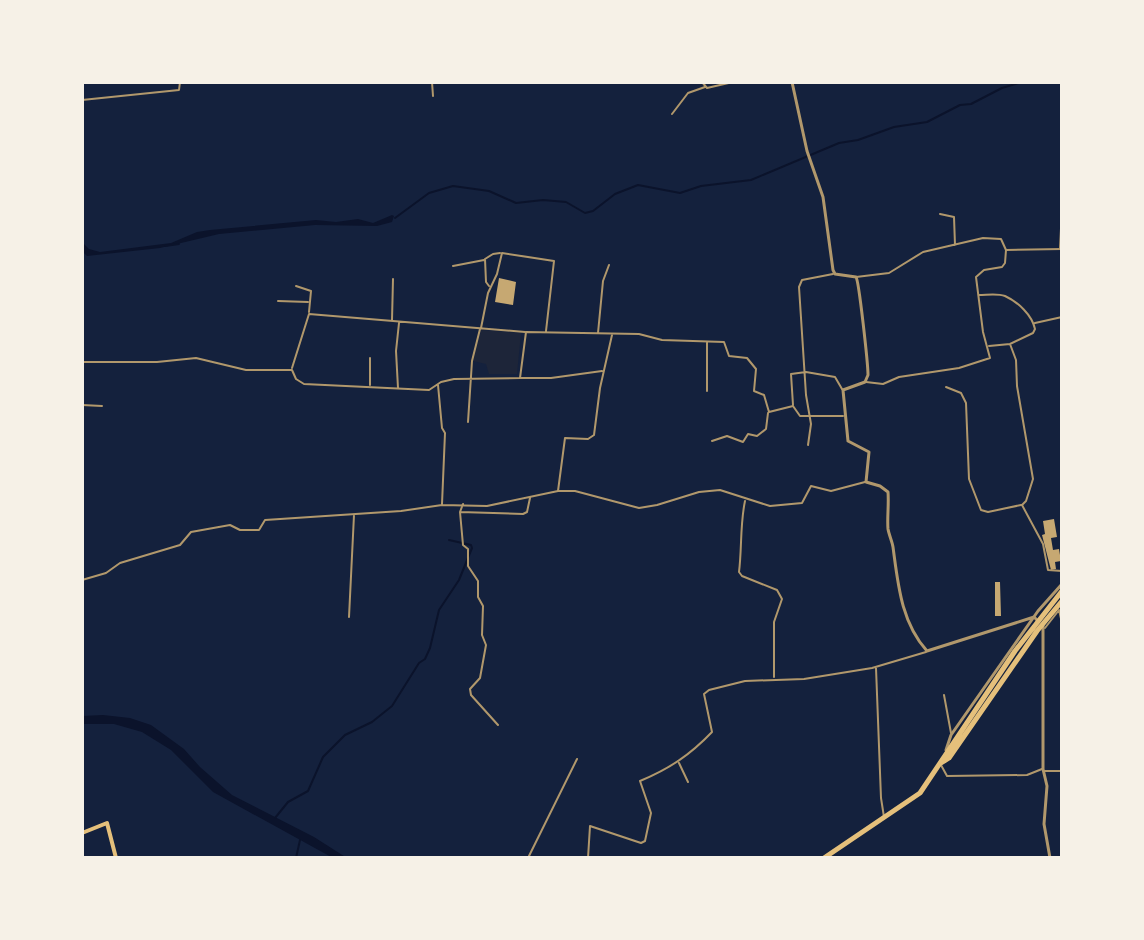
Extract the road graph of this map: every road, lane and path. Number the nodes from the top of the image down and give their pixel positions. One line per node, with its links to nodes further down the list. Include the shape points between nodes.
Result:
1 (180, 82): 8 (street, via 179,90)
2 (432, 82): 7 (street)
3 (702, 82): 6 (street)
4 (733, 82): 6 (street)
5 (792, 82): 19 (street, via 823,197)
6 (705, 87): 9 (street, via 688,93)
7 (433, 96)
8 (82, 100)
9 (672, 114)
10 (1062, 209): 13 (street)
11 (940, 214): 12 (street, via 954,217)
12 (955, 246): 14 (street, via 997,238); 20 (street, via 923,252 889,273)
13 (1061, 249): 14 (street)
14 (1006, 250): 24 (street, via 1002,267 977,273)
15 (502, 253): 16 (street); 23 (street); 34 (street, via 554,261)
16 (485, 259): 18 (street); 23 (street)
17 (609, 265): 35 (street)
18 (453, 266)
19 (835, 274): 20 (street); 44 (street, via 802,280 799,287)
20 (856, 277): 47 (street, via 868,368)
21 (393, 279): 29 (street)
22 (296, 286): 26 (street, via 311,291)
23 (490, 286): 32 (street)
24 (979, 295): 31 (street, via 1009,298); 39 (street)
25 (278, 301): 26 (street)
26 (309, 302): 27 (street)
27 (309, 314): 29 (street); 42 (street)
28 (1062, 317): 31 (street)
29 (392, 321): 30 (street)
30 (399, 322): 32 (street); 51 (street)
31 (1034, 323): 38 (street, via 1035,332)
32 (481, 328): 33 (street); 45 (street)
33 (526, 332): 34 (street); 46 (street)
34 (546, 332): 35 (street)
35 (598, 334): 36 (street)
36 (612, 334): 37 (street); 43 (street)
37 (707, 341): 53 (street); 57 (street, via 724,342 729,356 747,358 756,369 754,393 764,395)
38 (1010, 344): 39 (street); 71 (street, via 1033,479)
39 (987, 346): 47 (street, via 990,358 981,363 883,384)
40 (370, 358): 49 (street)
41 (82, 362): 42 (street, via 196,358 246,370)
42 (292, 370): 49 (street, via 304,384)
43 (603, 371): 46 (street); 66 (street, via 594,435 565,438)
44 (806, 372): 52 (street, via 835,377); 56 (street, via 791,374); 58 (street)
45 (471, 378): 46 (street); 48 (street); 60 (street)
46 (520, 378)
47 (865, 382): 52 (street)
48 (438, 385): 51 (street, via 429,390); 70 (street, via 445,433)
49 (370, 386): 51 (street)
50 (946, 387): 71 (street, via 961,393 966,403 968,471 981,510)
51 (398, 388)
52 (843, 390): 59 (street)
53 (707, 391)
54 (82, 405): 55 (street)
55 (102, 406)
56 (793, 406): 57 (street); 58 (street, via 800,416)
57 (769, 412): 62 (street, via 766,429 757,436 748,434 743,442 727,436)
58 (810, 416): 59 (street); 63 (street)
59 (845, 416): 64 (street, via 848,441 869,452)
60 (468, 422)
61 (1062, 436): 65 (street)
62 (712, 441)
63 (808, 445)
64 (866, 482): 68 (street, via 831,491 811,486 802,503 770,506); 86 (street, via 888,492 899,591 910,626)
65 (1061, 483): 74 (street)
66 (558, 491): 67 (street); 68 (street, via 639,508 720,490)
67 (530, 497): 69 (street, via 487,506); 72 (street, via 523,514)
68 (745, 499): 88 (street, via 739,572 777,590 782,599 774,622)
69 (463, 504): 70 (street); 72 (street)
70 (442, 505): 73 (street)
71 (1022, 505): 75 (street, via 1043,544 1048,570)
72 (460, 512): 90 (street, via 468,566 478,581 483,606 486,645 471,695)
73 (354, 514): 76 (street, via 265,520 259,530 230,525 191,532 180,545); 81 (street)
74 (1062, 544)
75 (1062, 571)
76 (82, 580)
77 (1062, 584): 82 (street)
78 (1062, 591): 80 (highway)
79 (1062, 601): 80 (highway)
80 (1044, 616): 85 (highway)
81 (349, 617)
82 (1034, 617): 84 (street); 86 (street); 91 (street)
83 (1062, 623): 84 (street, via 1059,610)
84 (1045, 628): 96 (street)
85 (1034, 629): 92 (highway); 95 (highway)
86 (927, 651): 87 (street)
87 (876, 667): 88 (street); 99 (street)
88 (774, 679): 94 (street, via 745,681 704,694 712,732)
89 (944, 695): 91 (street)
90 (498, 725)
91 (951, 735): 92 (street)
92 (946, 750): 95 (highway)
93 (577, 759): 102 (street)
94 (679, 762): 98 (street); 103 (street, via 640,781 651,813 645,841 590,826)
95 (940, 764): 96 (street, via 947,776); 99 (highway, via 920,793)
96 (1044, 770): 97 (street); 105 (street)
97 (1062, 771)
98 (688, 782)
99 (884, 818): 104 (highway)
100 (82, 833): 101 (main road, via 107,823)
101 (116, 858)
102 (528, 858)
103 (588, 858)
104 (824, 858)
105 (1050, 858)

